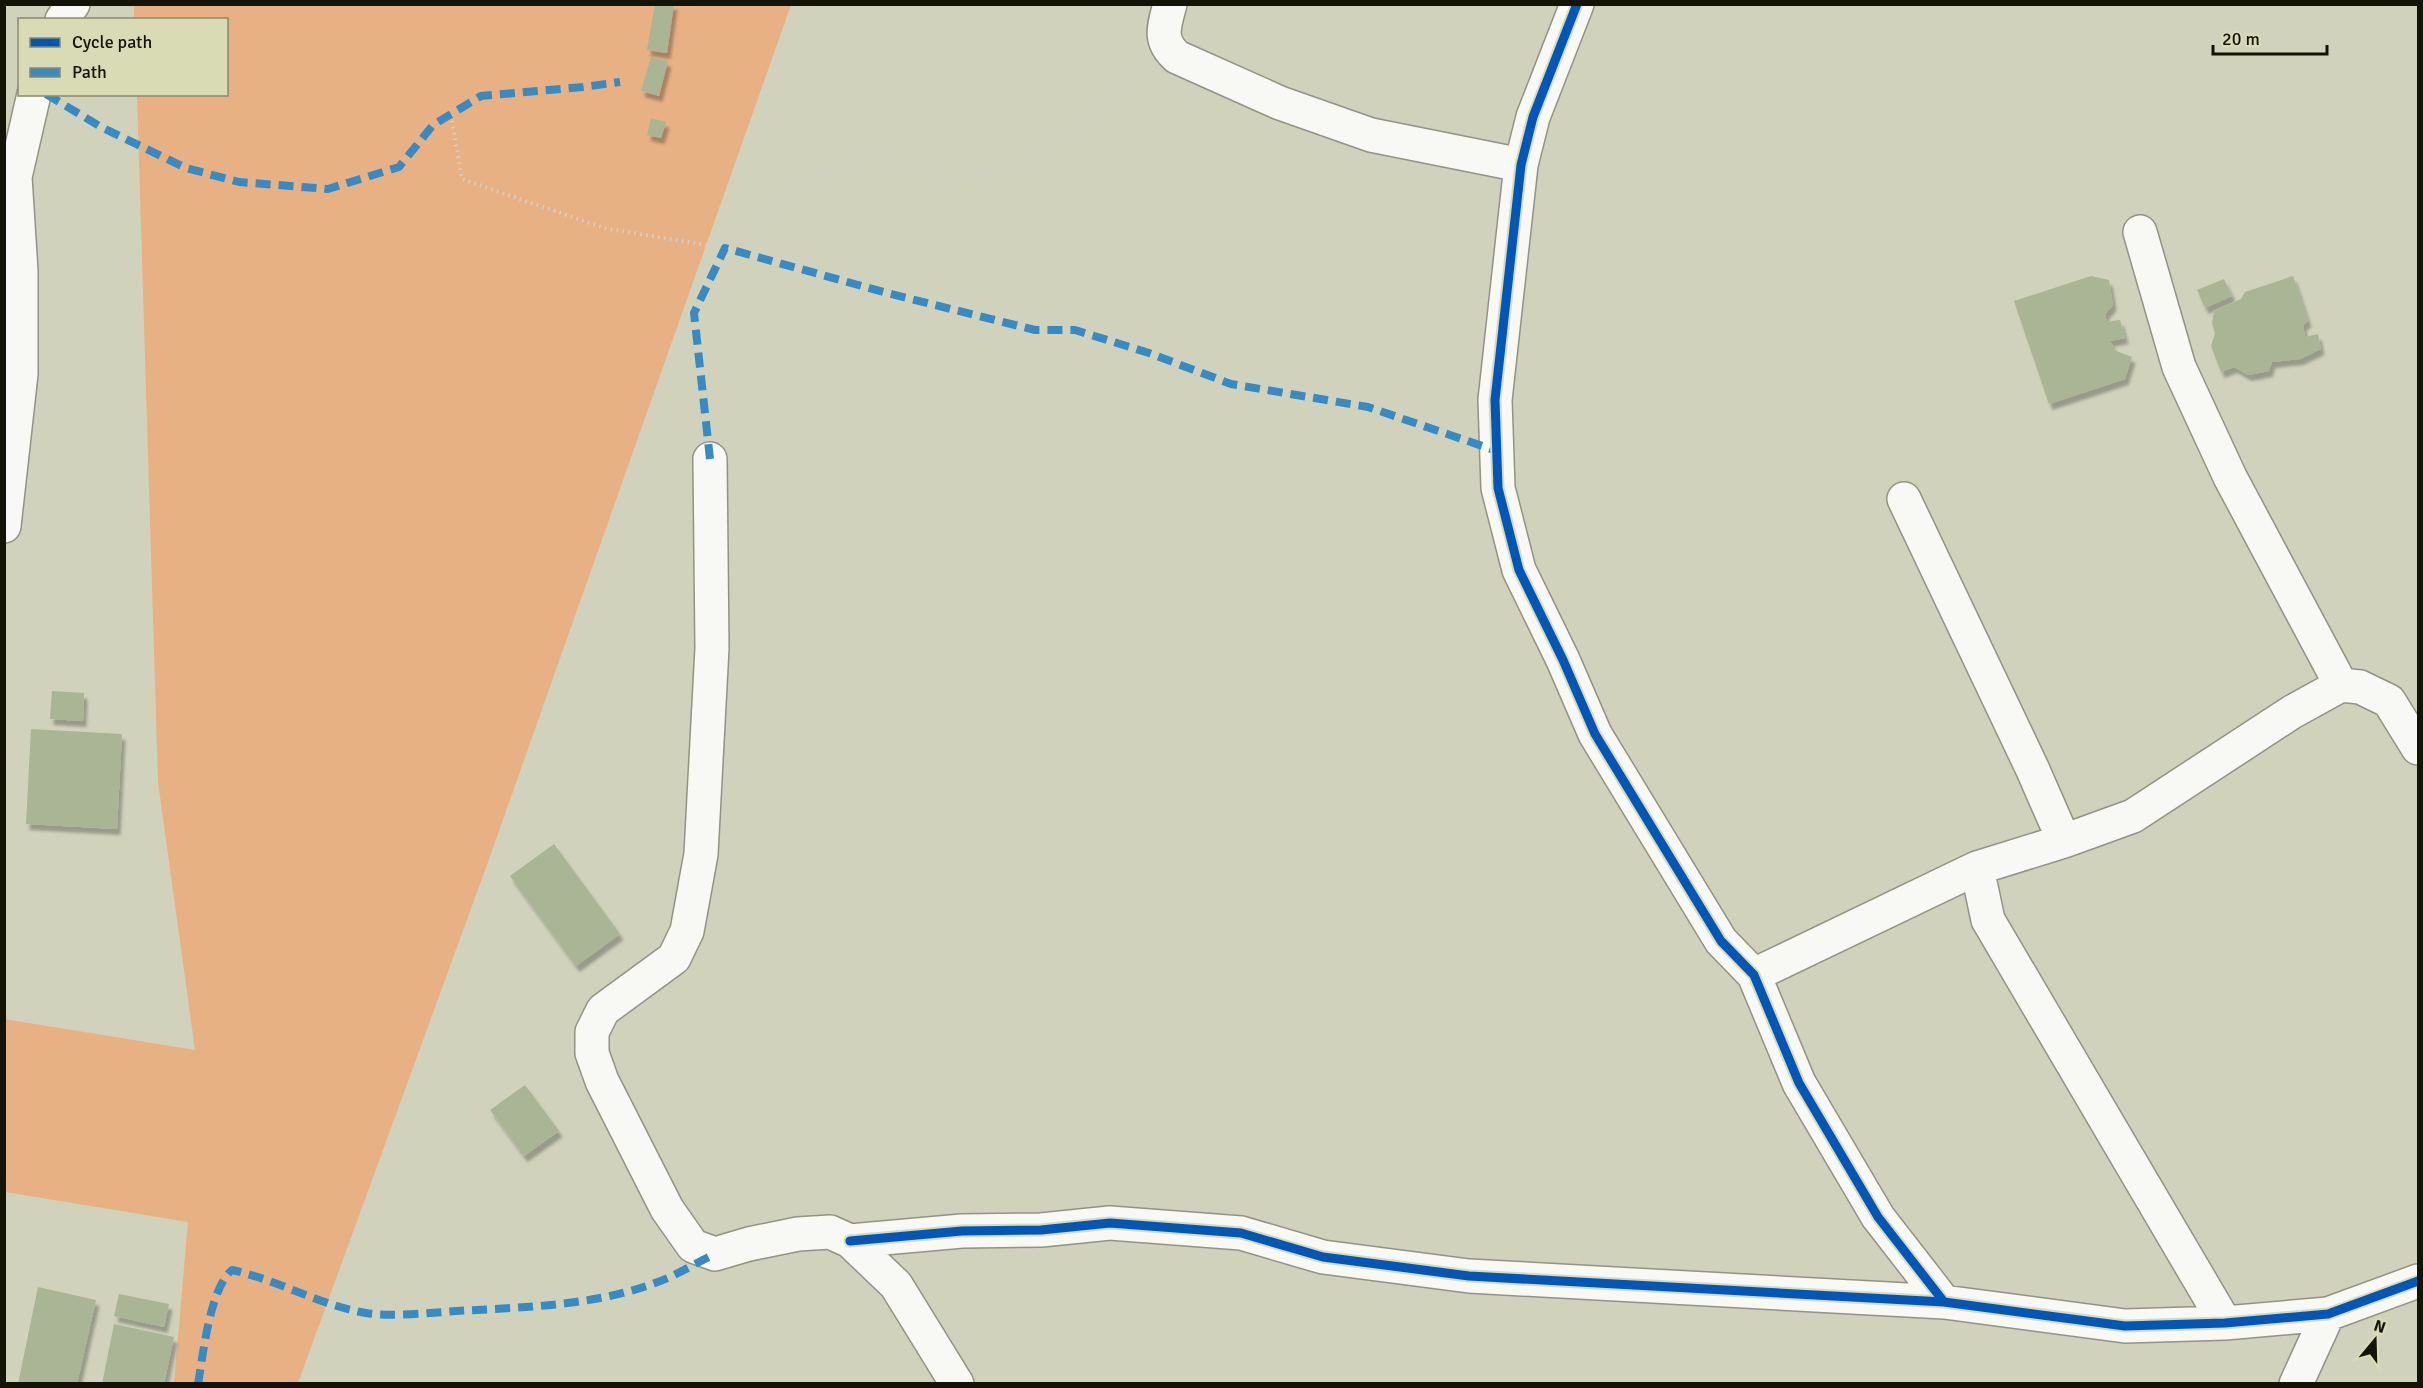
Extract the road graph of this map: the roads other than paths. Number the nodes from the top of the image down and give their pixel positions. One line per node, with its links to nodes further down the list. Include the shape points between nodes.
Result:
1 (73, 4): 4 (street)
2 (1170, 4): 6 (street, via 1164,40 1177,57 1300,111 1371,135)
3 (1577, 4): 6 (street, via 1533,117)
4 (63, 18)
5 (33, 96): 10 (street, via 15,177 21,271 21,374)
6 (1521, 165): 15 (street, via 1495,400 1498,488 1519,570 1595,734 1721,941)
7 (2140, 232): 11 (street, via 2179,367 2230,477)
8 (710, 459): 16 (street, via 712,648 701,854 687,931 674,958 603,1010 592,1032 592,1053 602,1081 667,1209 693,1246 714,1254 798,1234 830,1232)
9 (1904, 499): 13 (street)
10 (4, 526)
11 (2341, 685): 12 (street, via 2360,687 2389,701); 13 (street, via 2292,712 2133,816)
12 (2418, 748)
13 (2064, 841): 14 (street)
14 (1977, 868): 15 (street); 20 (street, via 1988,920)
15 (1754, 975): 18 (street, via 1798,1083 1878,1217)
16 (850, 1241): 18 (street, via 1110,1223 1242,1233 1323,1257 1469,1276); 21 (street, via 896,1285)
17 (2418, 1281): 19 (street)
18 (1944, 1302): 20 (street, via 2125,1326)
19 (2328, 1314): 20 (street); 22 (street)
20 (2225, 1323)
21 (957, 1383)
22 (2296, 1383)

